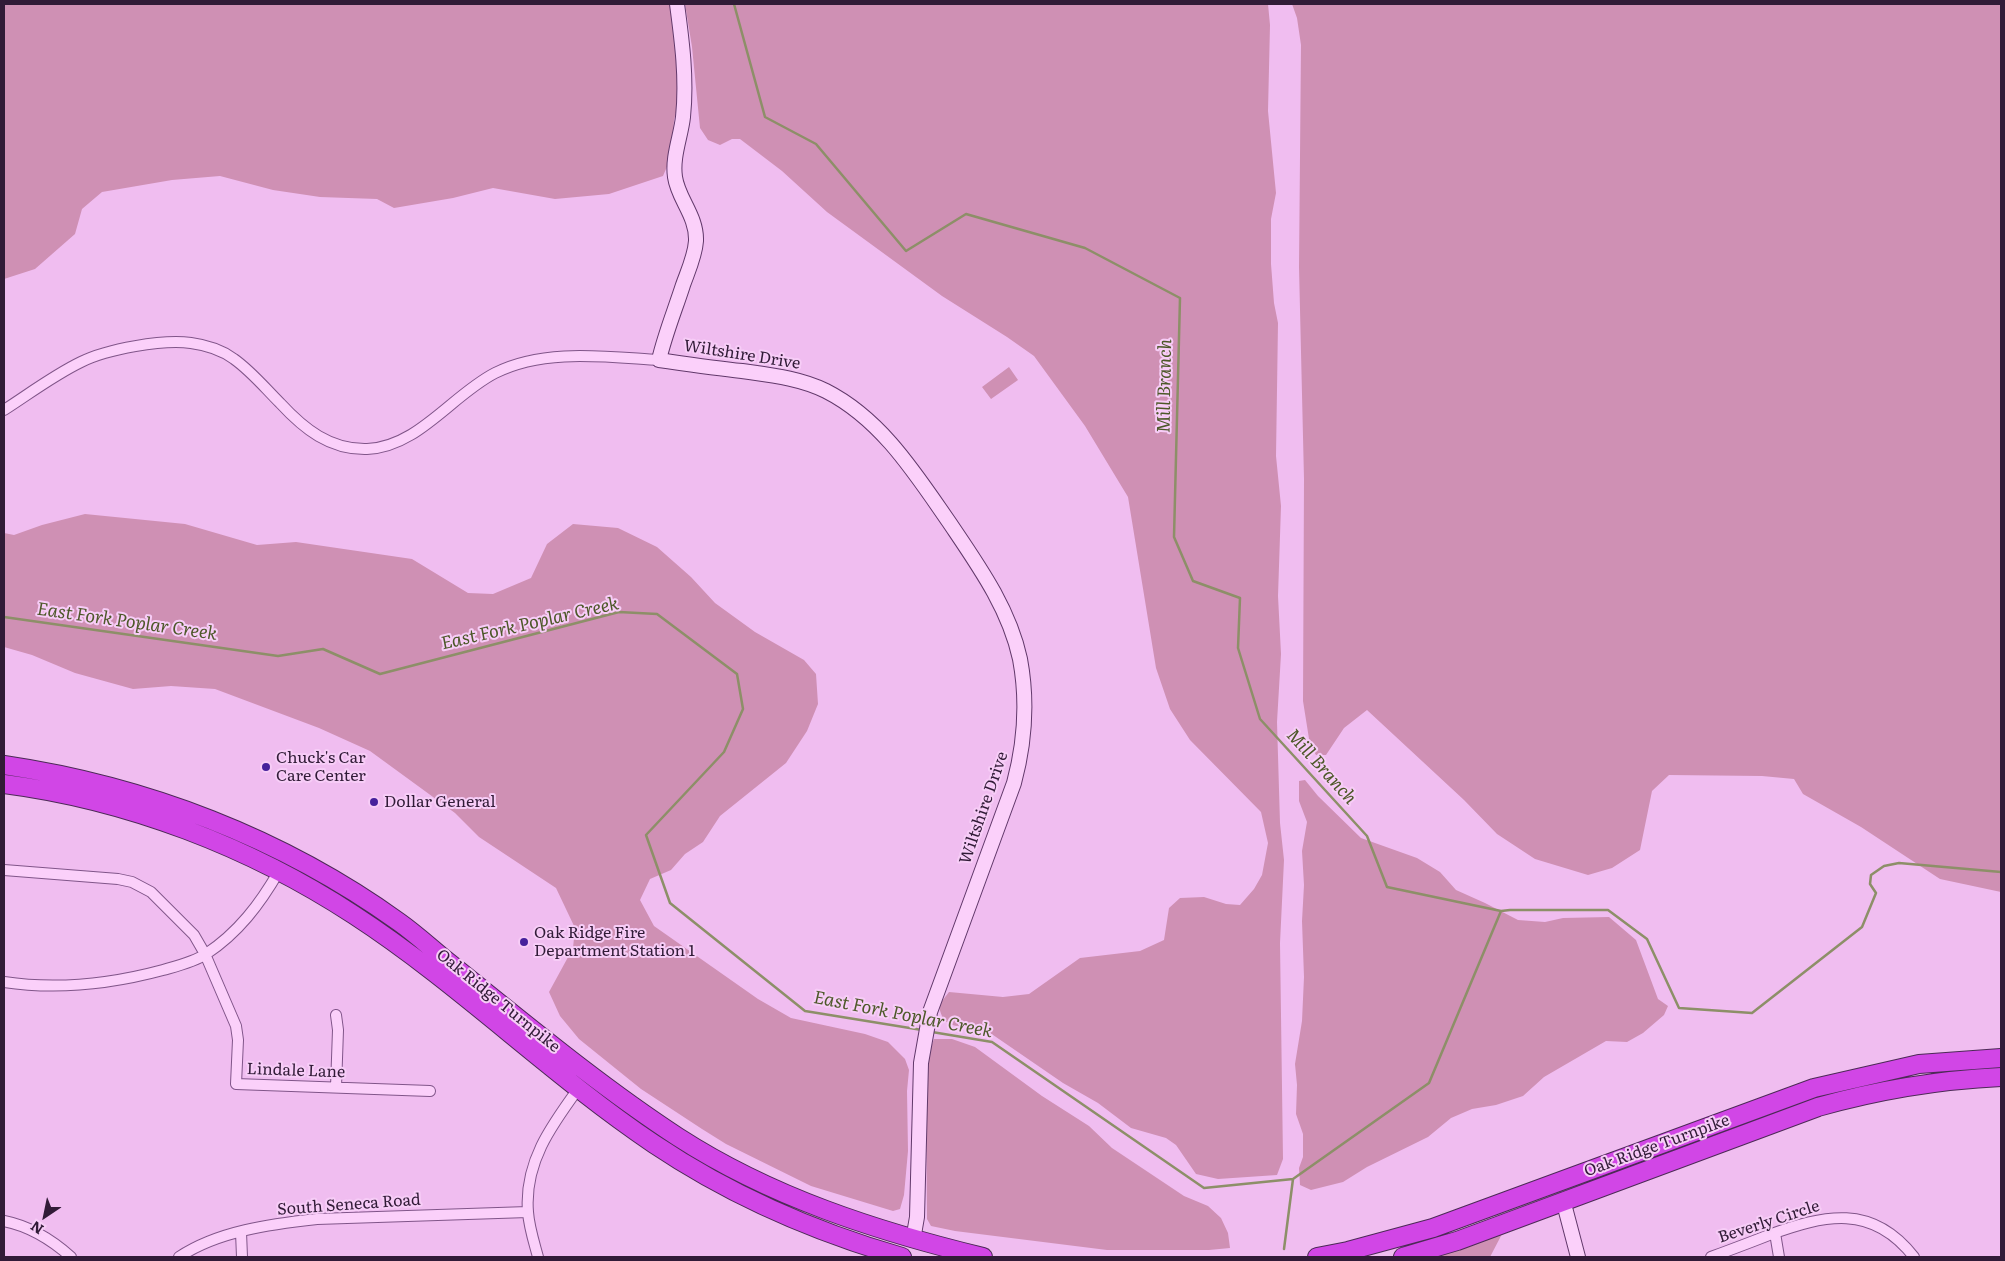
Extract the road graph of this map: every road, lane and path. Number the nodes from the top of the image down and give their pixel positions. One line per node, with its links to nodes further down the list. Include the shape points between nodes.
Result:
1 (677, 4): 2 (street, via 683,45 684,95 674,166 693,221 696,241)
2 (659, 360): 3 (street, Wiltshire Drive, via 575,357 548,358 515,365 495,373 464,393 409,436 370,449 347,448 316,436 233,358 192,343 173,342 98,355); 26 (street, Wiltshire Drive, via 793,379 824,390 853,408 886,438 916,474 974,560 1008,620 1016,643 1024,681 1022,747 1014,783 928,1018 918,1095 917,1217)
3 (4, 410)
4 (4, 765): 6 (highway, Oak Ridge Turnpike, via 67,775 164,801 242,832)
5 (4, 784): 8 (highway, Oak Ridge Turnpike, via 117,808 193,833)
6 (288, 855): 8 (highway); 11 (highway, Oak Ridge Turnpike, via 349,889 397,921)
7 (4, 870): 9 (street, via 132,882 151,892 194,935)
8 (279, 871): 9 (street, via 248,918); 12 (highway, Oak Ridge Turnpike, via 374,928)
9 (205, 954): 10 (street, via 160,971 101,983 56,986); 17 (street, Lindale Lane, via 236,1026 236,1084)
10 (4, 982)
11 (494, 998): 12 (highway); 15 (highway, Oak Ridge Turnpike)
12 (482, 1012): 18 (highway, Oak Ridge Turnpike)
13 (336, 1015): 17 (street)
14 (2001, 1058): 20 (highway, Oak Ridge Turnpike, via 1919,1064 1814,1088)
15 (590, 1074): 18 (highway); 26 (highway, Oak Ridge Turnpike, via 679,1137 768,1186 833,1214)
16 (2001, 1077): 21 (highway, Oak Ridge Turnpike, via 1909,1086 1842,1100)
17 (336, 1087): 19 (street, Lindale Lane)
18 (578, 1089): 22 (street, via 540,1146 532,1168); 31 (highway, Oak Ridge Turnpike, via 655,1145 737,1193 817,1228)
19 (430, 1091)
20 (1559, 1182): 21 (highway); 34 (highway, Oak Ridge Turnpike, via 1433,1228)
21 (1563, 1200): 35 (highway, Oak Ridge Turnpike); 36 (street)
22 (528, 1212): 24 (street, South Seneca Road, via 317,1219); 30 (street)
23 (4, 1221): 27 (street, via 35,1232)
24 (241, 1232): 28 (street, South Seneca Road, via 198,1246); 29 (street)
25 (1775, 1233): 37 (street, Beverly Circle); 38 (street); 39 (street, Beverly Circle, via 1822,1218 1853,1219 1874,1224)
26 (913, 1240): 32 (highway); 33 (highway, Oak Ridge Turnpike)
27 (71, 1257)
28 (179, 1257)
29 (242, 1257)
30 (538, 1257)
31 (902, 1257)
32 (908, 1257)
33 (983, 1257)
34 (1317, 1257)
35 (1403, 1257)
36 (1578, 1257)
37 (1711, 1257)
38 (1779, 1257)
39 (1914, 1257)

